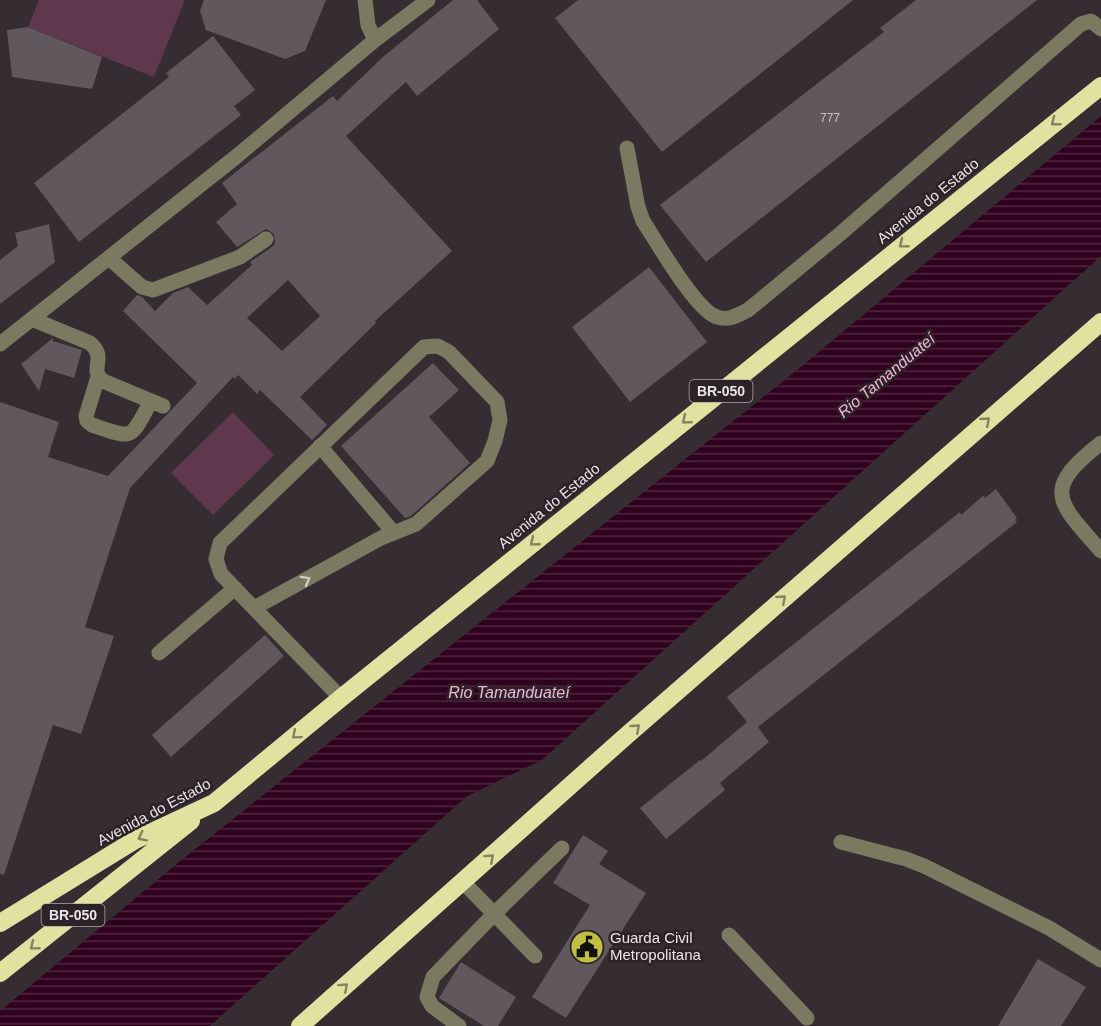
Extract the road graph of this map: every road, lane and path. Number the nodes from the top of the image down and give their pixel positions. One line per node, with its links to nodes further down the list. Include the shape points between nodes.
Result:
1 (365, 0): 4 (lane, via 368,25)
2 (428, 0): 4 (lane)
3 (1098, 21): 6 (lane, via 1081,24 840,234 748,310 732,318 716,317 699,305 643,221)
4 (375, 40): 8 (lane)
5 (1101, 86): 20 (highway, Avenida do Estado / BR-050, one-way to 20)
6 (627, 148)
7 (266, 238): 8 (lane, via 240,257 153,290 142,287)
8 (109, 258): 9 (lane)
9 (32, 319): 11 (lane); 12 (lane, via 96,348)
10 (1101, 322): 24 (highway, one-way to 10)
11 (0, 344)
12 (98, 377): 12 (lane, via 87,421 130,435 157,404)
13 (1101, 443): 16 (lane, via 1076,465 1062,483 1061,492 1071,517)
14 (320, 446): 15 (lane); 15 (lane, via 424,347 438,346 449,352 497,402 500,420 487,461 416,524); 17 (lane, via 220,543 216,559 221,574)
15 (394, 533): 18 (lane, one-way to 15)
16 (1101, 551)
17 (235, 588): 18 (lane); 19 (lane)
18 (254, 608): 20 (lane)
19 (159, 653)
20 (341, 698): 21 (highway, Avenida do Estado / BR-050, one-way to 21)
21 (214, 803): 26 (highway, Avenida do Estado, one-way to 26, via 135,840); 30 (highway, BR-050, one-way to 30)
22 (841, 842): 29 (lane, via 924,866 1049,927)
23 (562, 848): 25 (lane)
24 (463, 882): 25 (lane); 32 (highway, one-way to 24)
25 (495, 913): 28 (lane); 33 (lane, via 428,988 432,1006)
26 (0, 923)
27 (729, 935): 31 (lane)
28 (535, 956)
29 (1101, 960)
30 (0, 974)
31 (807, 1018)
32 (300, 1026)
33 (459, 1026)

